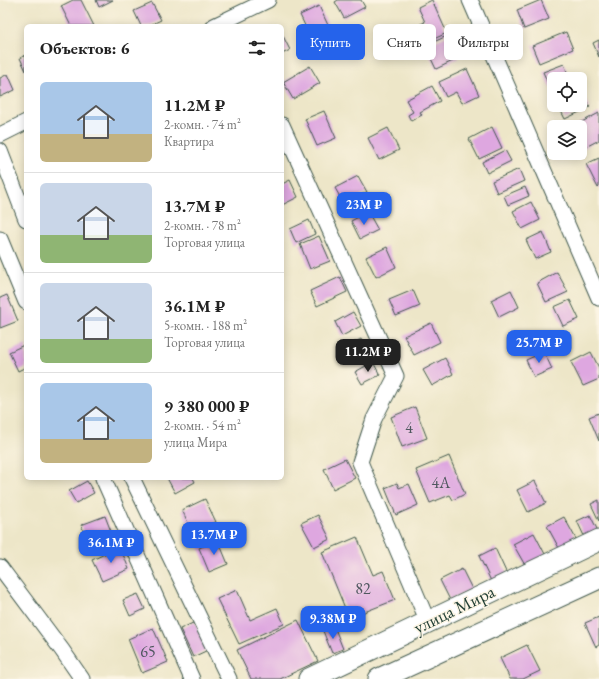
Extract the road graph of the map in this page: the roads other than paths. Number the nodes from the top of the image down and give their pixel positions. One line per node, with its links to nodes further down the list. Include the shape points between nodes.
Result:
1 (268, 0): 3 (street)
2 (470, 0): 12 (street)
3 (235, 21): 4 (street)
4 (222, 24)
5 (24, 123): 7 (street)
6 (284, 129): 18 (street, via 396,376 374,419 360,462)
7 (0, 135)
8 (0, 151): 9 (street)
9 (24, 214)
10 (0, 239): 11 (street)
11 (24, 297)
12 (599, 298)
13 (104, 480): 20 (street)
14 (133, 480): 21 (street)
15 (599, 540): 18 (street, улица Мира)
16 (0, 567): 19 (street)
17 (599, 578): 23 (street, улица Мира)
18 (428, 622): 22 (street, улица Мира)
19 (82, 679)
20 (192, 679)
21 (229, 679)
22 (309, 679)
23 (379, 679)

